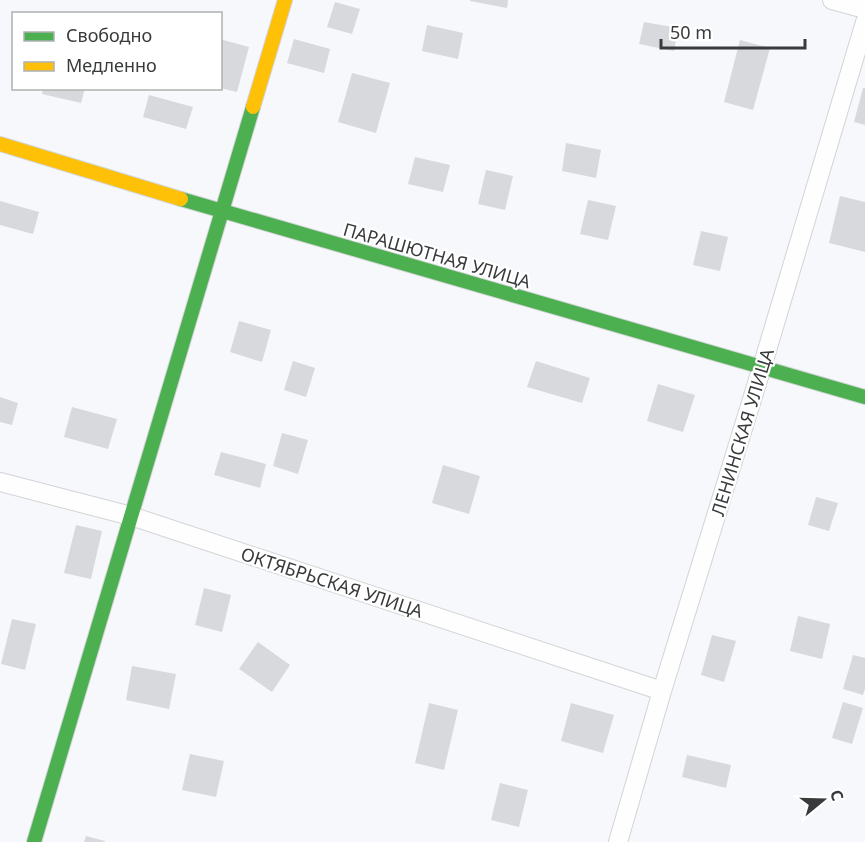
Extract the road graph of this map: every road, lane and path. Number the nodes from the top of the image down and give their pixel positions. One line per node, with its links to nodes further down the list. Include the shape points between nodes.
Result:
1 (285, 0): 6 (street)
2 (832, 0): 3 (street)
3 (865, 9)
4 (865, 22): 7 (street, ЛЕНИНСКАЯ УЛИЦА)
5 (0, 144): 6 (street, ПАРАШЮТНАЯ УЛИЦА)
6 (222, 211): 7 (street, ПАРАШЮТНАЯ УЛИЦА); 10 (street)
7 (762, 368): 8 (street, ПАРАШЮТНАЯ УЛИЦА); 11 (street, ЛЕНИНСКАЯ УЛИЦА)
8 (865, 398)
9 (0, 482): 10 (street, ОКТЯБРЬСКАЯ УЛИЦА)
10 (131, 516): 11 (street, ОКТЯБРЬСКАЯ УЛИЦА); 12 (street)
11 (662, 691): 13 (street, ЛЕНИНСКАЯ УЛИЦА)
12 (34, 842)
13 (618, 842)

